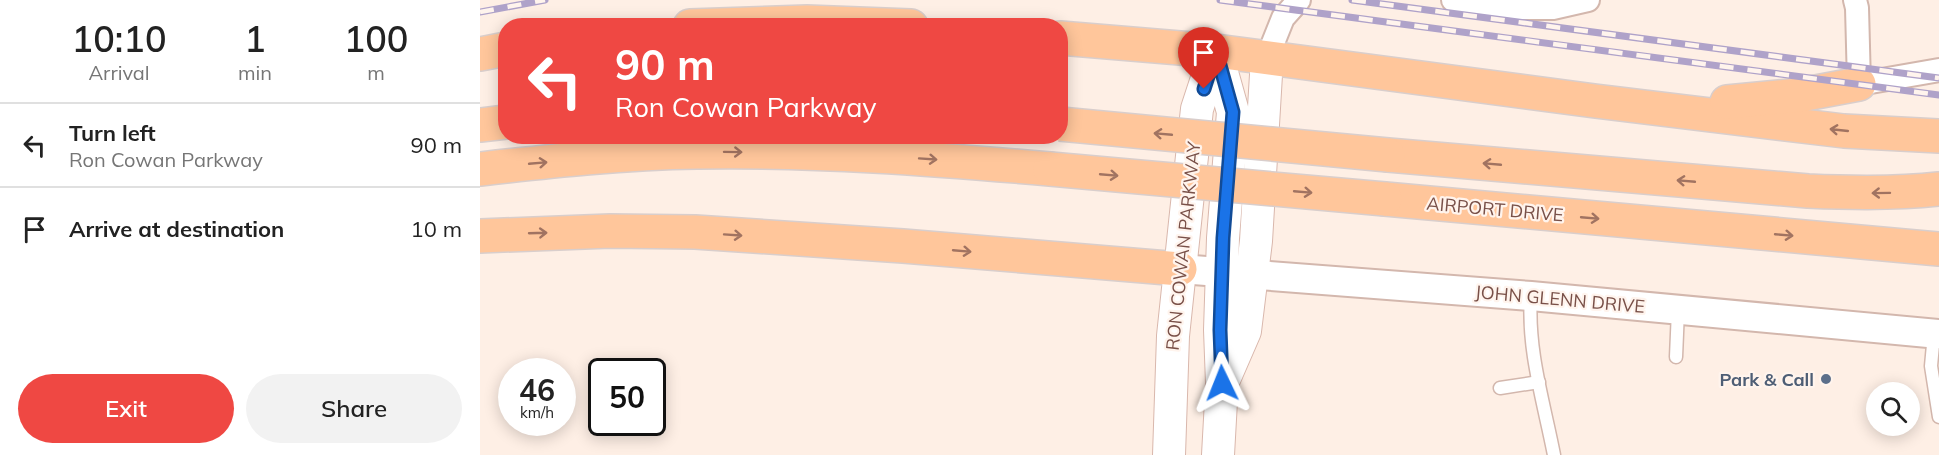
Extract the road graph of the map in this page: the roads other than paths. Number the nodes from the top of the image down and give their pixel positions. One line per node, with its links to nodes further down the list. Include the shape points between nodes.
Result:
1 (1299, 0): 9 (street, via 1283,18)
2 (1453, 0): 3 (street, via 1514,8 1553,8)
3 (1588, 0)
4 (1855, 0): 11 (street)
5 (1068, 39): 7 (main road)
6 (498, 51): 8 (main road)
7 (1216, 51): 9 (main road); 21 (main road, RON COWAN PARKWAY, via 1197,109); 22 (main road, RON COWAN PARKWAY, via 1233,112)
8 (480, 54)
9 (1267, 58): 12 (main road); 22 (main road, via 1256,241)
10 (1939, 70): 11 (street)
11 (1858, 84): 12 (main road, via 1741,102)
12 (1594, 101): 16 (main road, one-way to 12, via 1844,131)
13 (498, 123): 14 (main road)
14 (480, 125)
15 (1068, 125): 18 (main road, one-way to 15, bridge, via 1908,193 1808,191)
16 (1939, 136)
17 (480, 169): 20 (main road, AIRPORT DRIVE, one-way to 20, bridge, via 697,152 874,155)
18 (1939, 189)
19 (480, 236): 21 (main road, one-way to 21, via 694,232)
20 (1939, 249)
21 (1180, 268): 22 (street, JOHN GLENN DRIVE); 30 (main road, RON COWAN PARKWAY)
22 (1237, 272): 23 (street, JOHN GLENN DRIVE); 31 (main road, RON COWAN PARKWAY, via 1220,330)
23 (1531, 296): 24 (street, JOHN GLENN DRIVE); 27 (lane)
24 (1678, 309): 25 (street, JOHN GLENN DRIVE); 26 (lane)
25 (1937, 334): 29 (lane, via 1931,366)
26 (1676, 357)
27 (1539, 382): 28 (lane); 32 (lane)
28 (1500, 388)
29 (1939, 417)
30 (1169, 455)
31 (1218, 455)
32 (1554, 455)

